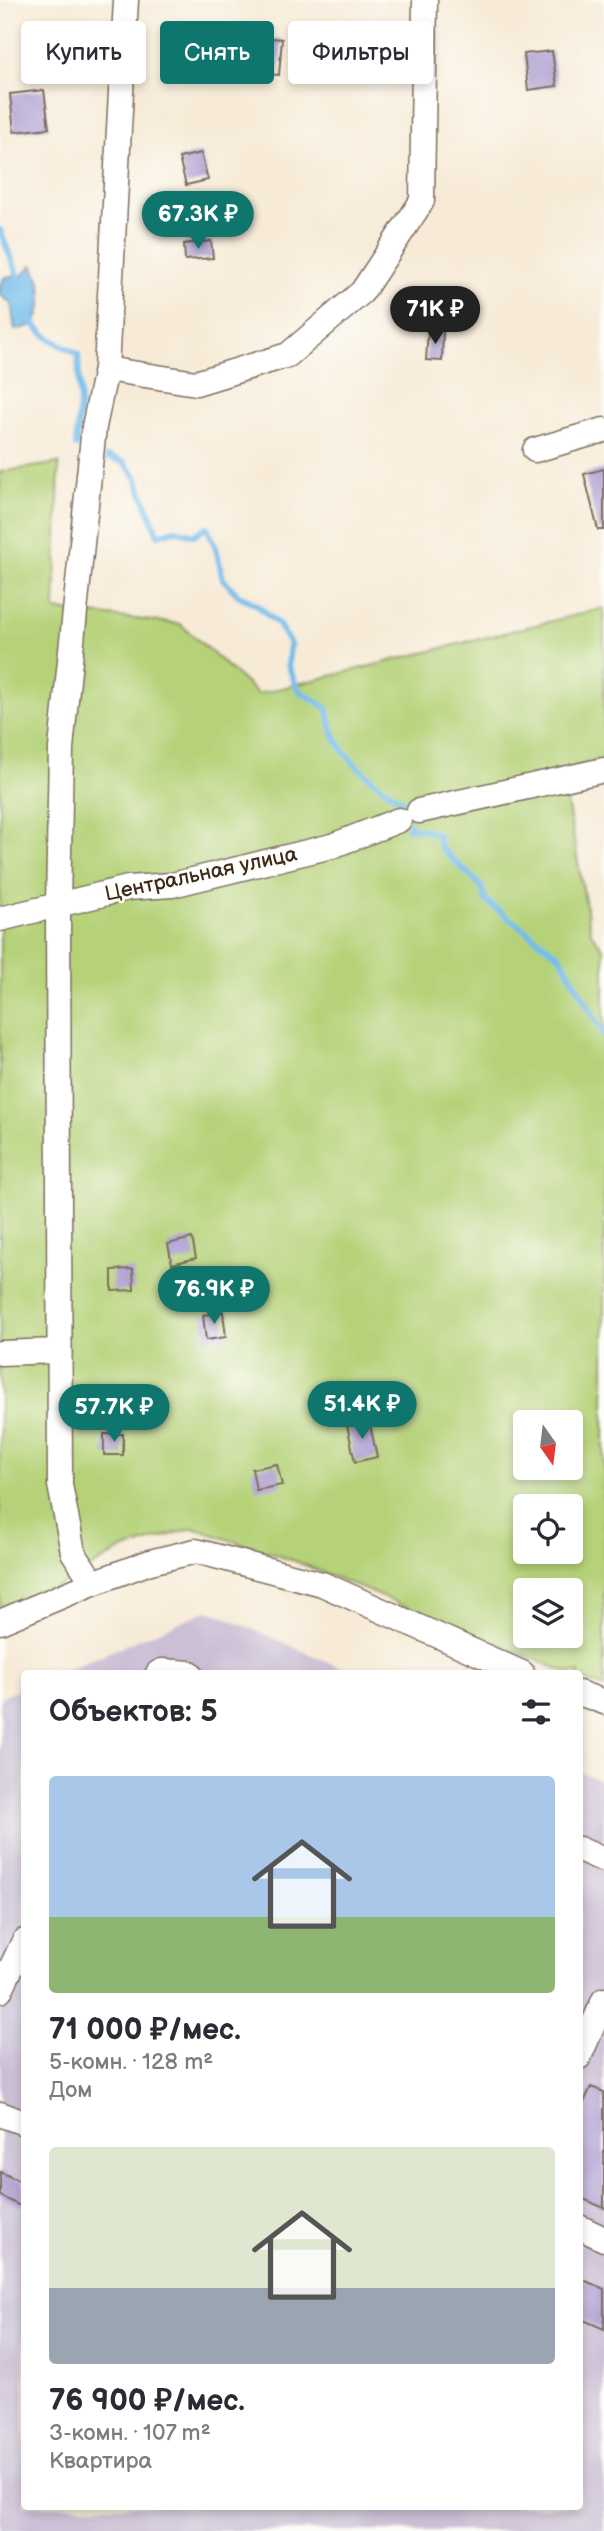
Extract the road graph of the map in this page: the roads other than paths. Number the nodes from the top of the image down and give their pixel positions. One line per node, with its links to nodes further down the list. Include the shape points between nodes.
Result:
1 (126, 0): 3 (street)
2 (425, 0): 3 (street, via 422,201 362,292 288,355 236,371 196,383)
3 (106, 369): 7 (street, via 94,427 61,748)
4 (604, 430): 5 (street)
5 (535, 450)
6 (604, 770): 7 (street, Центральная улица, via 409,816 332,846 172,885 128,888)
7 (58, 906): 8 (street, Центральная улица); 9 (street)
8 (0, 919)
9 (58, 1351): 10 (street); 11 (street, via 60,1485 72,1552)
10 (0, 1353)
11 (93, 1583): 12 (street); 13 (street, via 196,1551 322,1584)
12 (0, 1622)
13 (515, 1670)
14 (583, 1694): 15 (street)
15 (604, 1702)
16 (583, 1851): 17 (street)
17 (604, 1860)
18 (21, 1947): 19 (street)
19 (0, 1991)
20 (604, 2000): 21 (street)
21 (583, 2048)
22 (0, 2114): 23 (street)
23 (21, 2122)
24 (583, 2229): 25 (street)
25 (604, 2239)

